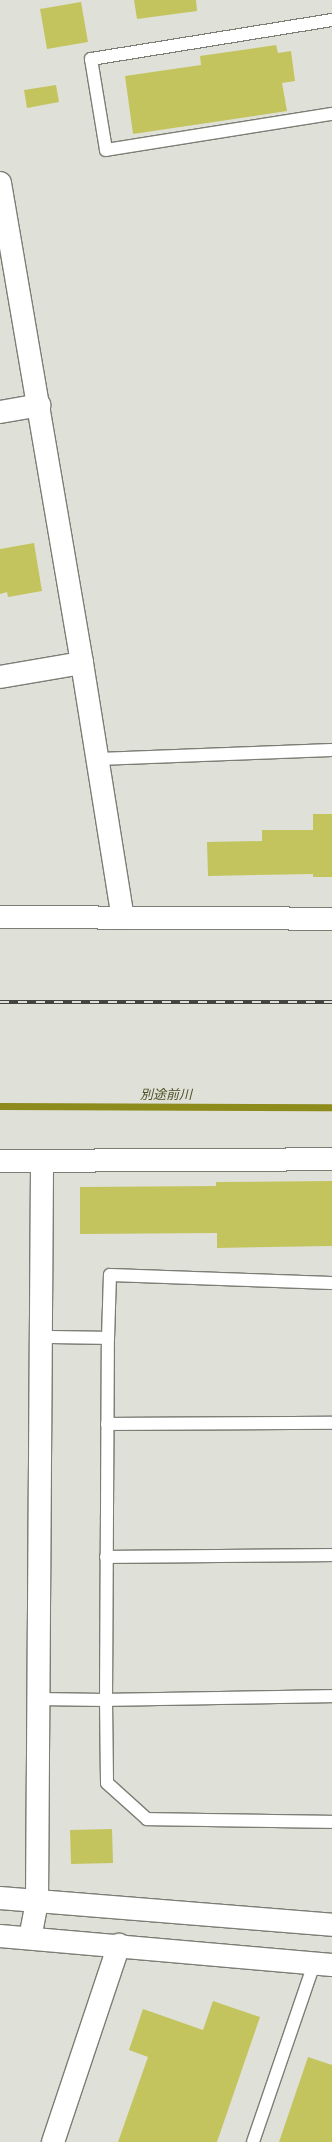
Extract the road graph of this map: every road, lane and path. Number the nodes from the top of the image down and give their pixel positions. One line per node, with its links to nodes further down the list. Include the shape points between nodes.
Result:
1 (332, 20): 2 (lane, via 92,59 106,150)
2 (332, 114)
3 (0, 183): 4 (street)
4 (39, 405): 5 (street); 6 (street)
5 (0, 412)
6 (82, 663): 7 (street); 9 (street)
7 (0, 677)
8 (332, 750): 9 (lane)
9 (98, 759): 11 (street)
10 (0, 917): 11 (street)
11 (123, 918): 12 (street)
12 (332, 919)
13 (332, 1159): 15 (street)
14 (0, 1161): 15 (street)
15 (42, 1161): 17 (street)
16 (332, 1283): 18 (lane, via 110,1275)
17 (41, 1337): 18 (lane); 24 (street)
18 (108, 1338): 20 (lane)
19 (332, 1423): 20 (lane)
20 (107, 1424): 22 (lane)
21 (332, 1555): 22 (lane)
22 (106, 1557): 25 (lane)
23 (332, 1696): 25 (lane)
24 (38, 1700): 25 (lane); 28 (street)
25 (106, 1700): 26 (lane, via 107,1783 147,1819)
26 (332, 1822)
27 (0, 1898): 28 (street)
28 (37, 1901): 29 (street); 31 (street)
29 (332, 1925)
30 (0, 1936): 31 (street)
31 (30, 1938): 32 (street)
32 (119, 1945): 33 (street); 34 (street)
33 (323, 1964): 35 (lane)
34 (53, 2142)
35 (254, 2142)

